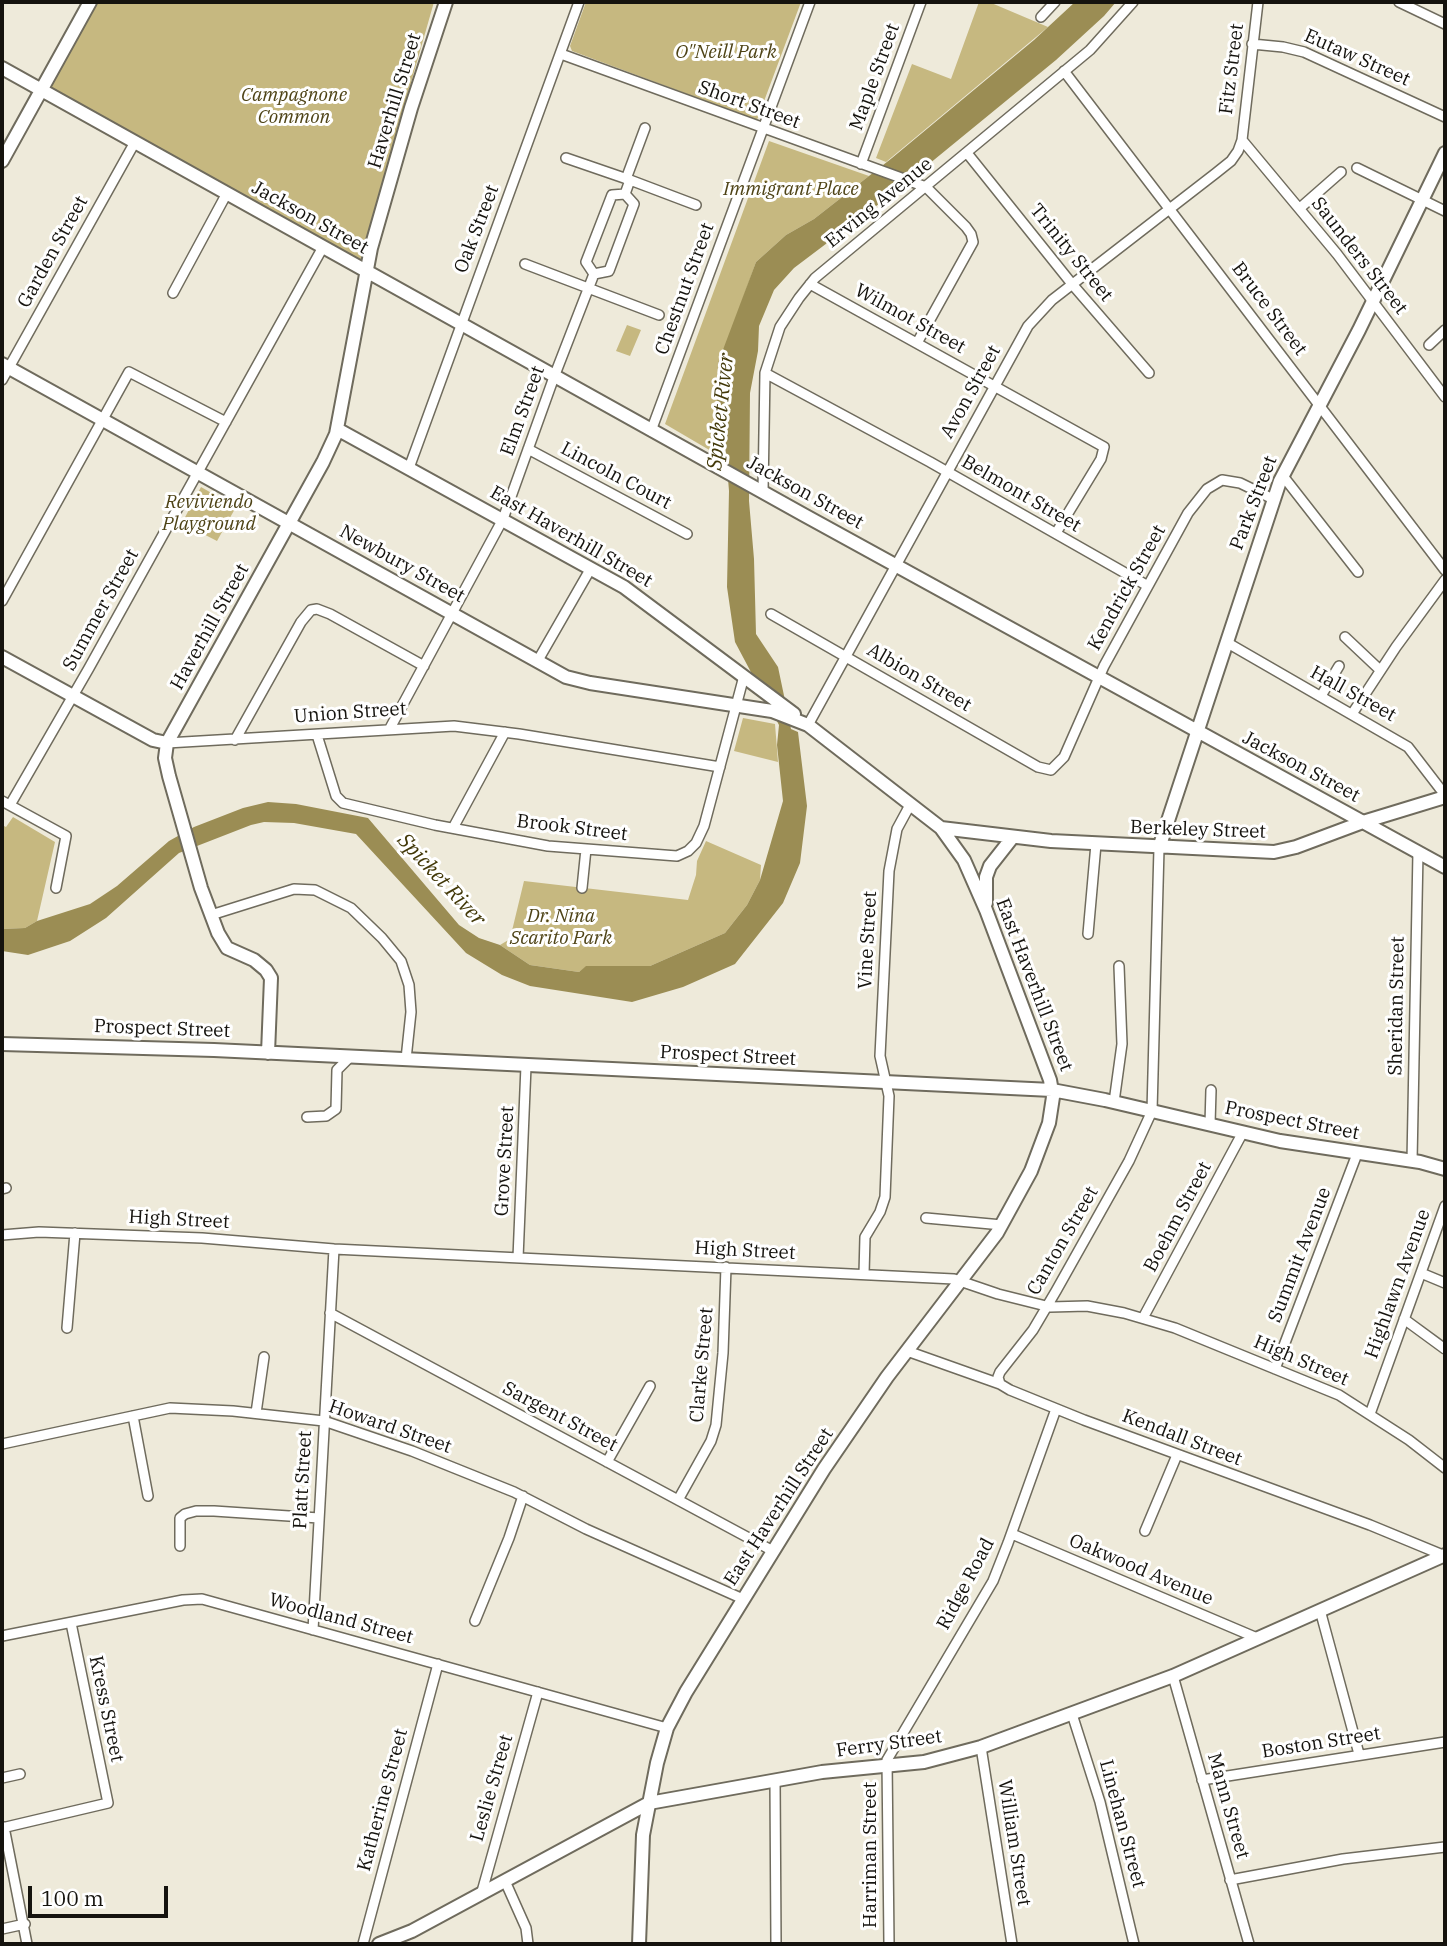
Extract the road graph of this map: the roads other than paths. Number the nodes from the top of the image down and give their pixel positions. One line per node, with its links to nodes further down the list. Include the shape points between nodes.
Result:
1 (90, 2): 16 (main road)
2 (446, 2): 40 (main road, Haverhill Street, via 411,108)
3 (579, 2): 13 (street, Oak Street)
4 (810, 2): 19 (street, Chestnut Street)
5 (921, 2): 26 (street, Maple Street)
6 (1055, 2): 10 (street)
7 (1133, 2): 15 (street, Erving Avenue, via 1090,50)
8 (1258, 2): 12 (street, Fitz Street)
9 (1399, 2): 11 (street)
10 (1041, 17)
11 (1445, 24)
12 (1252, 44): 17 (street, Eutaw Street, via 1294,48); 20 (street, Fitz Street)
13 (561, 54): 19 (street, Short Street); 48 (street, Oak Street)
14 (2, 68): 16 (main road, Jackson Street)
15 (1064, 71): 22 (street, Erving Avenue); 35 (street, Bruce Street)
16 (41, 90): 21 (main road, Jackson Street); 25 (main road)
17 (1445, 117)
18 (645, 128): 29 (street)
19 (764, 129): 26 (street, Short Street); 62 (street, Chestnut Street)
20 (1242, 140): 35 (street, Avon Street, via 1231,161); 36 (street, Saunders Street)
21 (135, 142): 31 (main road, Jackson Street); 52 (street, Garden Street)
22 (967, 153): 30 (street, Erving Avenue); 43 (street, Trinity Street)
23 (1445, 153): 33 (main road, Park Street)
24 (566, 158): 29 (street)
25 (2, 161)
26 (861, 164): 30 (street, Short Street)
27 (1357, 168): 33 (street)
28 (1341, 172): 36 (street)
29 (628, 180): 32 (street); 34 (street)
30 (926, 187): 42 (street, Erving Avenue); 50 (street, via 966,227 973,242)
31 (227, 194): 38 (main road, Jackson Street); 45 (street)
32 (625, 194): 41 (street, via 612,195 586,262); 41 (street, via 634,204 609,271)
33 (1422, 200): 37 (street); 46 (main road, Park Street)
34 (696, 205)
35 (1169, 207): 43 (street, Avon Street); 58 (street, Bruce Street)
36 (1300, 208): 46 (street, Saunders Street)
37 (1445, 211)
38 (323, 247): 40 (main road, Jackson Street); 60 (street, Summer Street)
39 (525, 264): 44 (street)
40 (367, 272): 48 (main road, Jackson Street); 61 (main road, Haverhill Street)
41 (594, 274): 44 (street, Elm Street)
42 (810, 284): 50 (street, Wilmot Street); 53 (street, Erving Avenue, via 780,327)
43 (1072, 284): 54 (street, Trinity Street); 56 (street, Avon Street, via 1028,326)
44 (589, 289): 47 (street); 55 (street, Elm Street)
45 (173, 293)
46 (1373, 301): 57 (street, Saunders Street); 58 (main road, Park Street)
47 (659, 315)
48 (460, 325): 55 (main road, Jackson Street); 64 (street, Oak Street)
49 (1445, 330): 51 (street)
50 (917, 343): 56 (street, Wilmot Street)
51 (1429, 345)
52 (4, 371): 59 (main road, Newbury Street)
53 (765, 373): 65 (street, Belmont Street); 68 (street, Erving Avenue)
54 (1149, 373)
55 (554, 377): 62 (main road, Jackson Street); 63 (street, Elm Street)
56 (994, 386): 65 (street, Avon Street); 72 (street, Wilmot Street, via 1104,447)
57 (1445, 397)
58 (1320, 405): 67 (main road, Park Street); 76 (street, Bruce Street)
59 (102, 420): 60 (street, via 129,372); 66 (main road, Newbury Street); 80 (street)
60 (226, 422): 66 (street, Summer Street)
61 (337, 429): 64 (main road, East Haverhill Street); 71 (main road, Haverhill Street)
62 (651, 431): 68 (main road, Jackson Street)
63 (528, 449): 70 (street, Elm Street); 73 (street, Lincoln Court)
64 (409, 468): 70 (main road, East Haverhill Street)
65 (946, 472): 72 (street, Belmont Street); 74 (street, Avon Street)
66 (197, 473): 71 (main road, Newbury Street); 93 (street, Summer Street)
67 (1283, 476): 69 (main road, Park Street); 77 (street)
68 (760, 490): 74 (main road, Jackson Street)
69 (1273, 499): 79 (street, Kendrick Street, via 1241,483 1222,480 1207,489 1188,513); 84 (main road, Park Street)
70 (503, 519): 75 (main road, East Haverhill Street); 81 (street, Elm Street)
71 (289, 523): 81 (main road, Newbury Street); 103 (main road, Haverhill Street)
72 (1056, 533): 79 (street, Belmont Street)
73 (687, 534)
74 (895, 565): 85 (street, Avon Street); 91 (main road, Jackson Street)
75 (591, 568): 87 (street); 92 (main road, East Haverhill Street, via 635,595)
76 (1445, 570)
77 (1358, 572)
78 (1445, 580): 90 (street)
79 (1148, 586): 91 (street, Kendrick Street)
80 (2, 601)
81 (452, 614): 87 (main road, Newbury Street); 88 (street, Elm Street)
82 (771, 614): 85 (street, Albion Street)
83 (1345, 637): 90 (street)
84 (1226, 642): 94 (street, Hall Street); 100 (main road, Park Street)
85 (846, 656): 97 (street, Avon Street); 105 (street, Albion Street)
86 (2, 657): 93 (main road, Union Street)
87 (537, 662): 95 (main road, Newbury Street, via 590,683)
88 (424, 666): 98 (street, Elm Street); 102 (street, via 330,614 310,610)
89 (1339, 666): 94 (street)
90 (1380, 670): 96 (street)
91 (1099, 677): 100 (main road, Jackson Street); 105 (street, Kendrick Street, via 1064,757)
92 (747, 679): 95 (street, Brook Street); 97 (main road, East Haverhill Street)
93 (72, 696): 103 (main road, Union Street, via 153,740); 107 (street, Summer Street)
94 (1321, 696): 96 (street, Hall Street)
95 (740, 707): 97 (main road, Newbury Street, via 772,711); 104 (street, Brook Street)
96 (1352, 714): 106 (street, Hall Street, via 1408,747)
97 (804, 723): 108 (main road, East Haverhill Street)
98 (389, 730): 99 (street, Union Street, via 454,726); 101 (street, Union Street)
99 (505, 732): 104 (street, Union Street); 110 (street)
100 (1197, 733): 109 (main road, Jackson Street); 114 (main road, Park Street)
101 (317, 735): 102 (street, Union Street); 110 (street, Brook Street, via 336,796 343,803)
102 (236, 740): 103 (street, Union Street)
103 (167, 743): 121 (main road, via 165,758)
104 (720, 767): 115 (street, Brook Street, via 704,826 688,851 677,856)
105 (1051, 771)
106 (1445, 796): 109 (main road, Berkeley Street)
107 (6, 803): 118 (street, via 65,836)
108 (911, 805): 111 (main road, East Haverhill Street); 129 (street, Vine Street, via 897,829 889,871 880,1056)
109 (1363, 822): 114 (main road, Berkeley Street, via 1274,852); 116 (main road, Jackson Street)
110 (453, 828): 115 (street, Brook Street)
111 (941, 828): 112 (main road, Berkeley Street); 120 (main road, East Haverhill Street, via 964,860)
112 (1012, 838): 113 (main road, Berkeley Street); 120 (main road, via 986,877)
113 (1096, 844): 114 (main road, Berkeley Street); 122 (street)
114 (1159, 848): 133 (street)
115 (586, 849): 119 (street)
116 (1418, 852): 117 (main road, Jackson Street); 138 (street, Sheridan Street)
117 (1445, 867)
118 (56, 888)
119 (582, 888)
120 (986, 910): 130 (main road, East Haverhill Street)
121 (211, 915): 125 (main road, via 227,948 254,960 271,978); 127 (street, via 294,889 315,890 351,908 401,961 411,1012)
122 (1088, 934)
123 (1119, 967): 132 (street, via 1122,1044)
124 (2, 1044): 125 (main road, Prospect Street)
125 (268, 1053): 126 (main road, Prospect Street)
126 (350, 1057): 127 (main road, Prospect Street); 134 (street, via 337,1070 336,1109 326,1116)
127 (407, 1059): 128 (main road, Prospect Street)
128 (526, 1066): 129 (main road, Prospect Street); 146 (street, Grove Street)
129 (884, 1082): 130 (main road, Prospect Street); 149 (street, Vine Street, via 889,1096 884,1202 865,1237)
130 (1052, 1090): 132 (main road, Prospect Street); 142 (main road, East Haverhill Street, via 1053,1110 1042,1143)
131 (1211, 1090): 135 (street)
132 (1114, 1102): 133 (main road, Prospect Street)
133 (1152, 1111): 135 (main road, Prospect Street); 152 (street, Canton Street)
134 (307, 1117)
135 (1210, 1124): 136 (main road, Prospect Street)
136 (1243, 1132): 137 (main road, Prospect Street); 154 (street, Boehm Street)
137 (1357, 1154): 138 (main road, Prospect Street); 160 (street, Summit Avenue)
138 (1412, 1161): 139 (main road, Prospect Street)
139 (1445, 1169)
140 (1445, 1206): 148 (street, Highlawn Avenue)
141 (926, 1218): 142 (street)
142 (1002, 1225): 150 (main road, East Haverhill Street)
143 (75, 1233): 144 (street, High Street); 145 (street, High Street); 156 (street)
144 (2, 1235)
145 (334, 1249): 146 (street, High Street); 153 (street, Platt Street)
146 (518, 1258): 147 (street, High Street)
147 (726, 1267): 149 (street, High Street); 174 (street, Clarke Street, via 716,1425)
148 (1421, 1273): 151 (street); 155 (street, Highlawn Avenue)
149 (864, 1274): 150 (street, High Street)
150 (961, 1281): 152 (street, High Street); 158 (main road, East Haverhill Street)
151 (1445, 1283)
152 (1047, 1306): 154 (street, High Street, via 1087,1306); 161 (street, Canton Street, via 1000,1372)
153 (330, 1313): 167 (street, Platt Street); 170 (street, Sargent Street)
154 (1143, 1318): 160 (street, High Street)
155 (1405, 1319): 157 (street); 165 (street, Highlawn Avenue)
156 (67, 1328)
157 (1445, 1349)
158 (907, 1351): 161 (street, Kendall Street); 179 (main road, East Haverhill Street)
159 (264, 1357): 164 (street)
160 (1275, 1369): 165 (street, High Street, via 1339,1395)
161 (1000, 1384): 163 (street, Kendall Street)
162 (650, 1386): 170 (street)
163 (1056, 1409): 169 (street, Kendall Street); 177 (street, Ridge Road)
164 (257, 1413): 166 (street, Howard Street, via 170,1408); 167 (street, Howard Street)
165 (1370, 1414): 171 (street, High Street)
166 (133, 1416): 168 (street, Howard Street); 172 (street)
167 (324, 1421): 173 (street, Howard Street); 175 (street, Platt Street)
168 (2, 1444)
169 (1177, 1455): 176 (street); 180 (street, Kendall Street)
170 (607, 1462): 174 (street, Sargent Street)
171 (1445, 1468)
172 (148, 1496)
173 (523, 1496): 181 (street, Howard Street); 183 (street)
174 (678, 1500): 179 (street, Sargent Street)
175 (319, 1518): 178 (street, via 196,1511 180,1518); 185 (street, Platt Street)
176 (1145, 1531)
177 (1012, 1534): 187 (street, Oakwood Avenue); 196 (street, Ridge Road, via 993,1581 887,1759)
178 (180, 1546)
179 (773, 1551): 181 (main road, East Haverhill Street)
180 (1445, 1556): 182 (main road, Ferry Street)
181 (743, 1598): 192 (main road, East Haverhill Street)
182 (1320, 1609): 187 (main road, Ferry Street); 195 (street)
183 (475, 1621)
184 (71, 1623): 185 (street, Woodland Street, via 192,1599); 186 (street, Woodland Street); 202 (street, Kress Street, via 108,1803)
185 (313, 1630): 188 (street, Woodland Street)
186 (2, 1636)
187 (1256, 1638): 189 (main road, Ferry Street)
188 (438, 1664): 190 (street, Woodland Street); 210 (street, Katherine Street)
189 (1173, 1676): 191 (main road, Ferry Street); 200 (street, Mann Street)
190 (538, 1692): 192 (street, Woodland Street); 206 (street, Leslie Street)
191 (1073, 1714): 194 (main road, Ferry Street); 217 (street, Linehan Street, via 1100,1802)
192 (667, 1728): 201 (main road, East Haverhill Street)
193 (1445, 1742): 195 (street, Boston Street)
194 (981, 1747): 196 (main road, Ferry Street); 216 (street, William Street)
195 (1359, 1754): 200 (street, Boston Street)
196 (888, 1766): 199 (main road, Ferry Street); 215 (street, Harriman Street)
197 (20, 1774): 198 (street)
198 (2, 1778)
199 (775, 1780): 201 (main road, Ferry Street); 214 (street)
200 (1202, 1780): 204 (street, Mann Street)
201 (649, 1803): 205 (main road, Ferry Street); 213 (main road, East Haverhill Street)
202 (3, 1827): 207 (street)
203 (1445, 1847): 204 (street, via 1343,1859)
204 (1230, 1880): 218 (street, Mann Street)
205 (505, 1881): 206 (main road, Ferry Street); 212 (street, via 526,1928)
206 (481, 1895): 211 (main road, Ferry Street)
207 (25, 1924): 208 (street); 209 (street)
208 (2, 1929)
209 (27, 1944)
210 (363, 1944)
211 (379, 1944)
212 (528, 1944)
213 (639, 1944)
214 (776, 1944)
215 (889, 1944)
216 (1012, 1944)
217 (1134, 1944)
218 (1249, 1944)

